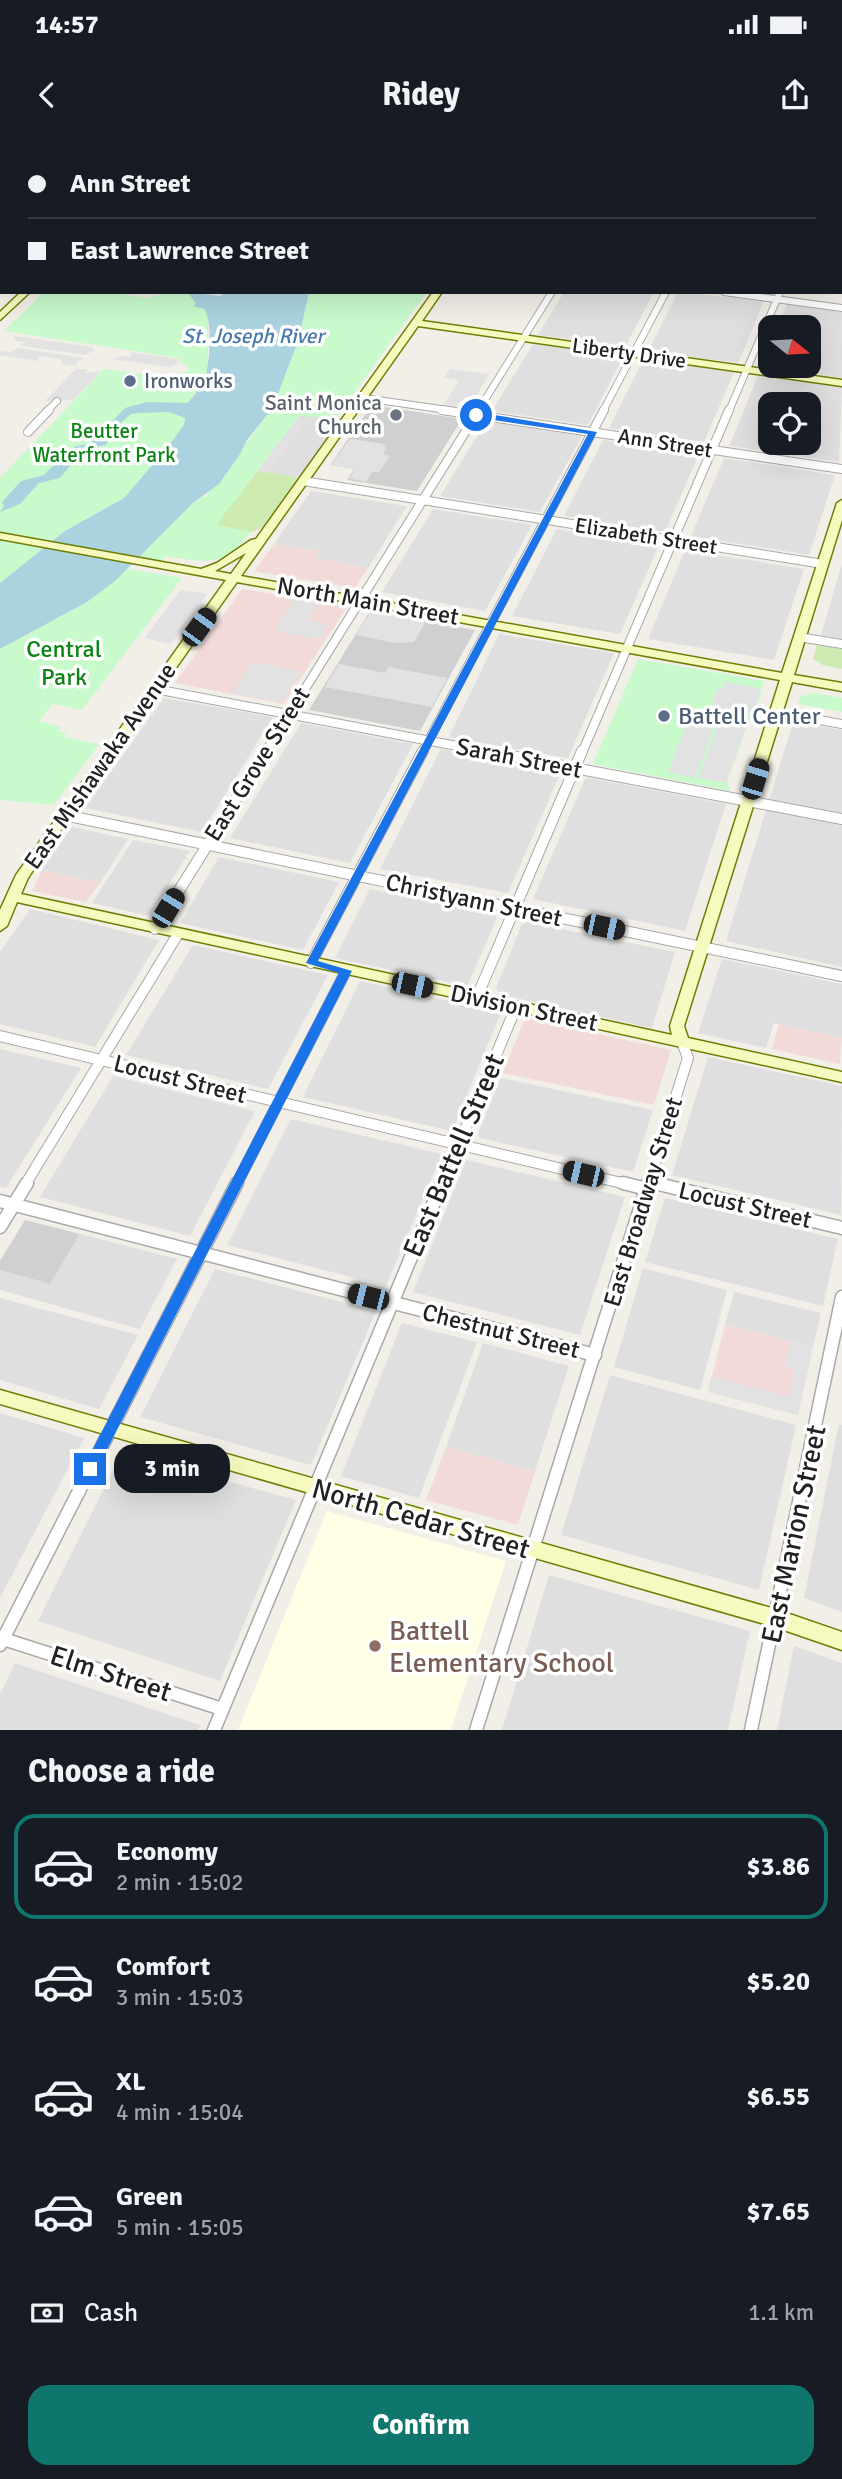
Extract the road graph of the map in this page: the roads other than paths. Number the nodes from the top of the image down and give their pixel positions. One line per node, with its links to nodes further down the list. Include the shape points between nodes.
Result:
1 (24, 294): 8 (street)
2 (437, 294): 9 (street, East Mishawaka Avenue)
3 (551, 294): 10 (street, East Grove Street)
4 (665, 294): 11 (street)
5 (751, 294): 6 (street)
6 (778, 296): 7 (street); 12 (street)
7 (842, 308)
8 (0, 317)
9 (415, 324): 10 (street, Liberty Drive); 14 (street, East Mishawaka Avenue)
10 (524, 339): 11 (street, Liberty Drive); 16 (street, East Grove Street)
11 (634, 354): 12 (street, Liberty Drive); 18 (street)
12 (747, 370): 13 (street, Liberty Drive); 19 (street)
13 (842, 383)
14 (364, 398): 16 (street, Ann Street); 21 (street, East Mishawaka Avenue)
15 (57, 401): 17 (street)
16 (476, 415): 18 (street, Ann Street); 22 (street, East Grove Street)
17 (28, 432)
18 (593, 432): 19 (street, Ann Street); 24 (street)
19 (713, 450): 20 (street, Ann Street); 28 (street)
20 (842, 469)
21 (303, 481): 22 (street, Elizabeth Street); 26 (street, East Mishawaka Avenue)
22 (424, 501): 24 (street, Elizabeth Street); 32 (street, East Grove Street)
23 (842, 503): 25 (street, East Broadway Street)
24 (547, 520): 28 (street, Elizabeth Street); 33 (street)
25 (838, 531): 29 (street, East Broadway Street)
26 (264, 535): 30 (street, via 221,565); 31 (street, East Mishawaka Avenue)
27 (0, 536): 30 (street, North Main Street)
28 (675, 541): 29 (street, Elizabeth Street); 36 (street)
29 (823, 564): 34 (street, East Broadway Street)
30 (202, 572): 31 (street, North Main Street)
31 (234, 578): 32 (street, North Main Street); 39 (street, East Mishawaka Avenue)
32 (361, 600): 33 (street, North Main Street); 41 (street, East Grove Street)
33 (492, 623): 36 (street, North Main Street); 43 (street)
34 (799, 637): 35 (street); 37 (street, East Broadway Street)
35 (842, 644)
36 (629, 647): 37 (street, North Main Street); 44 (street)
37 (787, 675): 38 (street, North Main Street); 40 (street, East Broadway Street)
38 (842, 684)
39 (155, 689): 41 (street, Sarah Street); 46 (street, East Mishawaka Avenue)
40 (775, 712): 42 (street); 45 (street, East Broadway Street)
41 (289, 714): 43 (street, Sarah Street); 48 (street, East Grove Street)
42 (842, 724)
43 (429, 741): 44 (street, Sarah Street); 49 (street)
44 (576, 768): 45 (street, Sarah Street); 51 (street)
45 (748, 801): 47 (street, Sarah Street); 55 (street, East Broadway Street)
46 (64, 815): 48 (street, Christyann Street); 50 (street, East Mishawaka Avenue)
47 (842, 819)
48 (207, 845): 49 (street, Christyann Street); 53 (street, East Grove Street)
49 (358, 876): 51 (street, Christyann Street); 56 (street)
50 (6, 896): 52 (street, East Mishawaka Avenue); 53 (street, Division Street)
51 (513, 908): 55 (street, Christyann Street); 59 (street)
52 (0, 926)
53 (155, 929): 54 (street, Division Street)
54 (178, 934): 56 (street, Division Street); 63 (street)
55 (702, 947): 58 (street, Christyann Street); 62 (street, East Broadway Street, via 677,1026)
56 (311, 963): 57 (street, Division Street)
57 (346, 971): 59 (street, Division Street); 65 (street)
58 (842, 976)
59 (476, 999): 60 (street, Division Street)
60 (516, 1007): 62 (street, Division Street); 66 (street, East Battell Street)
61 (0, 1036): 63 (street, Locust Street)
62 (682, 1042): 64 (street, Division Street); 67 (street, East Broadway Street, via 688,1058)
63 (101, 1060): 65 (street, Locust Street); 69 (street)
64 (842, 1077)
65 (277, 1103): 66 (street, Locust Street); 72 (street)
66 (457, 1145): 67 (street, Locust Street); 74 (street, East Battell Street)
67 (648, 1185): 71 (street, Locust Street); 75 (street, East Broadway Street)
68 (0, 1201): 69 (street, Chestnut Street)
69 (15, 1205): 70 (street); 72 (street, Chestnut Street)
70 (0, 1227)
71 (842, 1228)
72 (200, 1253): 74 (street, Chestnut Street); 77 (street)
73 (842, 1297): 80 (street, East Marion Street)
74 (391, 1303): 75 (street, Chestnut Street); 78 (street, East Battell Street)
75 (595, 1355): 79 (street, East Broadway Street)
76 (0, 1397): 77 (street, North Cedar Street)
77 (110, 1429): 78 (street, North Cedar Street); 81 (street)
78 (314, 1487): 79 (street, North Cedar Street); 83 (street, East Battell Street)
79 (534, 1550): 80 (street, North Cedar Street); 85 (street, East Broadway Street)
80 (775, 1618): 82 (street, North Cedar Street); 86 (street, East Marion Street)
81 (1, 1640): 83 (street, Elm Street)
82 (842, 1641)
83 (222, 1709): 84 (street, East Battell Street)
84 (214, 1730)
85 (476, 1730)
86 (751, 1730)

